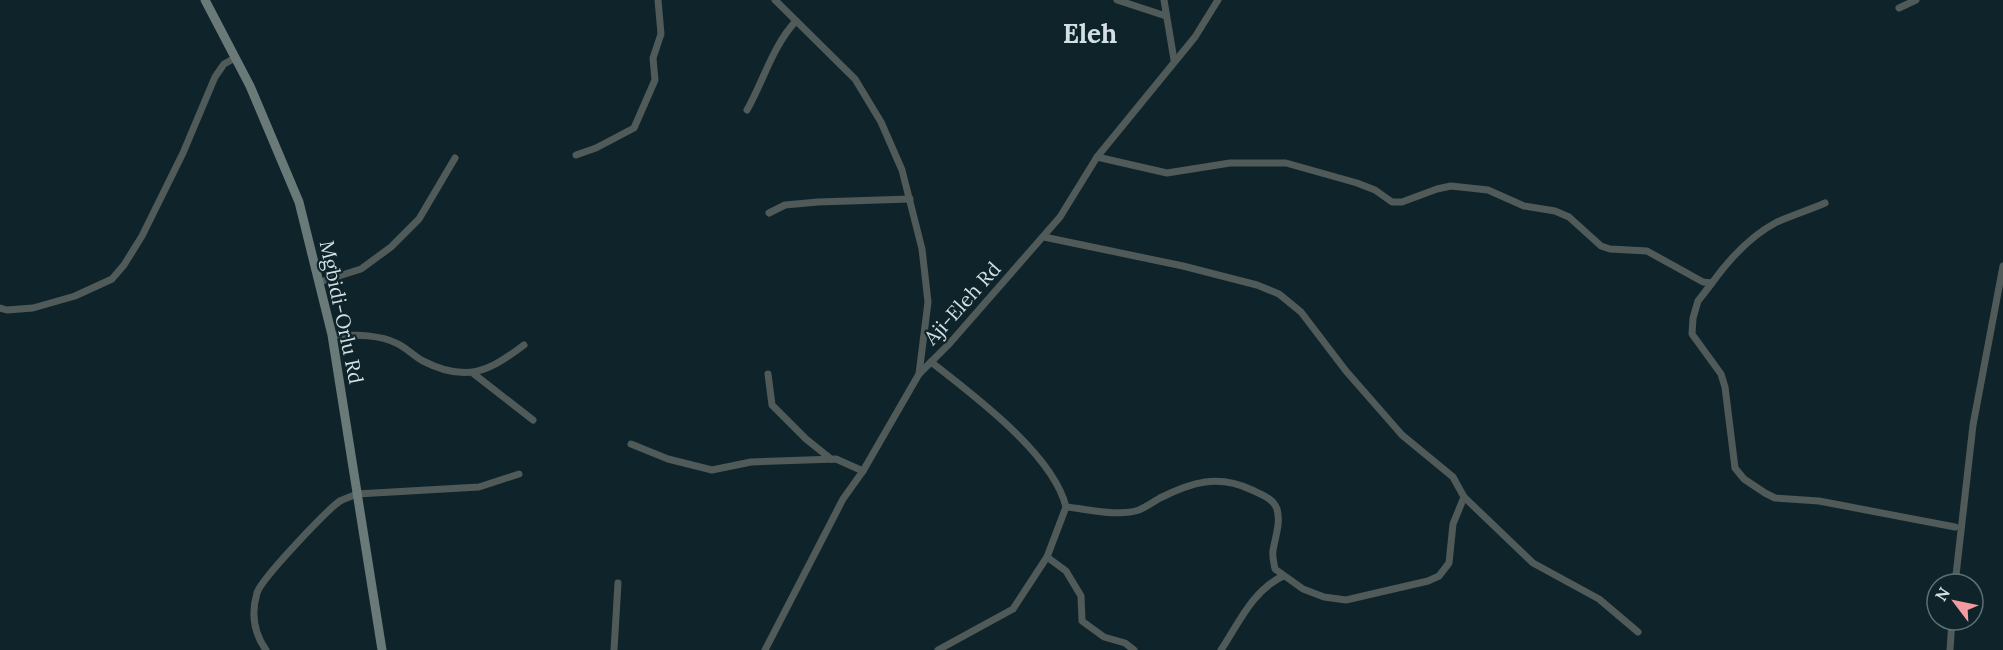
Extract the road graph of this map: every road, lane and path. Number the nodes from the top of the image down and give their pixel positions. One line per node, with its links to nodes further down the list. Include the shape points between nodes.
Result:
1 (205, 0): 11 (main road, Mgbidi-Orlu Rd)
2 (658, 0): 14 (street, via 661,34 653,58 655,80 634,128)
3 (775, 0): 10 (street)
4 (1117, 0): 9 (street)
5 (1164, 0): 9 (street)
6 (1218, 0): 12 (street, Aji-Eleh Rd, via 1195,37)
7 (1916, 0): 8 (street)
8 (1899, 8)
9 (1166, 16): 12 (street)
10 (796, 21): 13 (street, via 785,33); 17 (street, via 855,79 881,122)
11 (235, 58): 22 (main road, Mgbidi-Orlu Rd, via 298,202); 24 (street, via 214,77 183,153 142,236 112,279 75,296 33,308)
12 (1174, 60): 15 (street, Aji-Eleh Rd)
13 (747, 110)
14 (576, 155)
15 (1097, 157): 20 (street, Aji-Eleh Rd); 23 (street, via 1167,173 1230,163 1286,163 1357,183 1392,202 1451,186 1488,189 1524,206 1569,217 1601,246 1647,251 1703,282)
16 (455, 158): 22 (street, via 419,219 391,247 361,269)
17 (910, 198): 19 (street, via 785,205); 30 (street, via 922,249 927,302)
18 (1825, 203): 23 (street, via 1756,235)
19 (769, 213)
20 (1044, 237): 27 (street, Aji-Eleh Rd); 37 (street, via 1183,266 1279,294 1301,312 1402,435 1453,477)
21 (2003, 266): 41 (street, via 1973,425)
22 (320, 282): 25 (main road, Mgbidi-Orlu Rd)
23 (1712, 283): 39 (street, via 1698,302 1692,334 1721,374 1735,468 1744,479 1775,498 1819,501)
24 (0, 308)
25 (332, 335): 28 (street, via 359,334 395,342 422,361); 36 (main road, Mgbidi-Orlu Rd)
26 (524, 345): 28 (street, via 506,359)
27 (931, 362): 30 (street, Aji-Eleh Rd); 38 (street, via 1038,456 1062,493)
28 (474, 374): 31 (street)
29 (768, 374): 33 (street, via 772,405)
30 (919, 375): 34 (street, Aji-Eleh Rd)
31 (533, 420)
32 (631, 444): 33 (street, via 712,470 751,462)
33 (831, 459): 34 (street)
34 (863, 471): 49 (street, Aji-Eleh Rd, via 843,499)
35 (519, 474): 36 (street, via 479,488)
36 (357, 494): 46 (street, via 332,508 257,591 255,628); 47 (main road, Mgbidi-Orlu Rd)
37 (1464, 497): 42 (street, via 1453,524 1449,563 1439,576 1428,581 1346,600 1323,597); 44 (street, via 1533,563 1599,599)
38 (1066, 507): 40 (street); 42 (street, via 1122,512 1139,510 1204,481 1246,487 1274,502 1278,512 1275,569)
39 (1955, 527)
40 (1047, 558): 50 (street, via 1013,609); 51 (street, via 1066,571 1081,596 1082,621 1104,637)
41 (1956, 572)
42 (1283, 576): 52 (street, via 1251,602)
43 (618, 583): 48 (street)
44 (1638, 632)
45 (1951, 632): 53 (street)
46 (266, 650)
47 (382, 650)
48 (614, 650)
49 (765, 650)
50 (938, 650)
51 (1134, 650)
52 (1221, 650)
53 (1950, 650)

